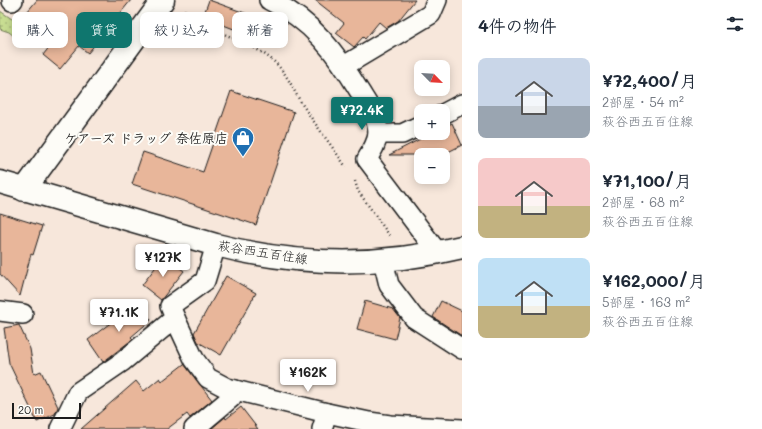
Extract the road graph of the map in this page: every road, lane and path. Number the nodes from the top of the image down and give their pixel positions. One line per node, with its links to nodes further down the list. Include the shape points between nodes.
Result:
1 (269, 0): 4 (street, via 299,17 322,38)
2 (437, 0): 4 (street, via 431,14)
3 (171, 3): 9 (path, via 196,21 242,41 271,59 287,75 302,104); 12 (main road)
4 (344, 66): 8 (street, via 376,120)
5 (462, 104): 6 (street)
6 (450, 110)
7 (414, 128): 8 (street, via 402,134)
8 (378, 134): 15 (street, via 367,159)
9 (350, 173)
10 (355, 179): 16 (path, via 358,191)
11 (0, 182): 12 (main road, 萩谷西五百住線)
12 (24, 190): 13 (main road, 萩谷西五百住線)
13 (216, 245): 17 (main road, 萩谷西五百住線, via 245,252 334,262); 20 (street, via 205,281 170,306)
14 (462, 247): 15 (main road, 萩谷西五百住線)
15 (438, 253): 16 (main road, 萩谷西五百住線)
16 (406, 257): 17 (main road, 萩谷西五百住線)
17 (383, 260): 21 (street, via 389,285 414,318)
18 (0, 311): 19 (street)
19 (23, 314)
20 (175, 318): 22 (street, via 194,359 208,378); 24 (street, via 122,362 78,392)
21 (462, 349)
22 (235, 390): 23 (street); 25 (street, via 231,398)
23 (325, 421): 26 (street)
24 (60, 429)
25 (194, 429)
26 (462, 429)

